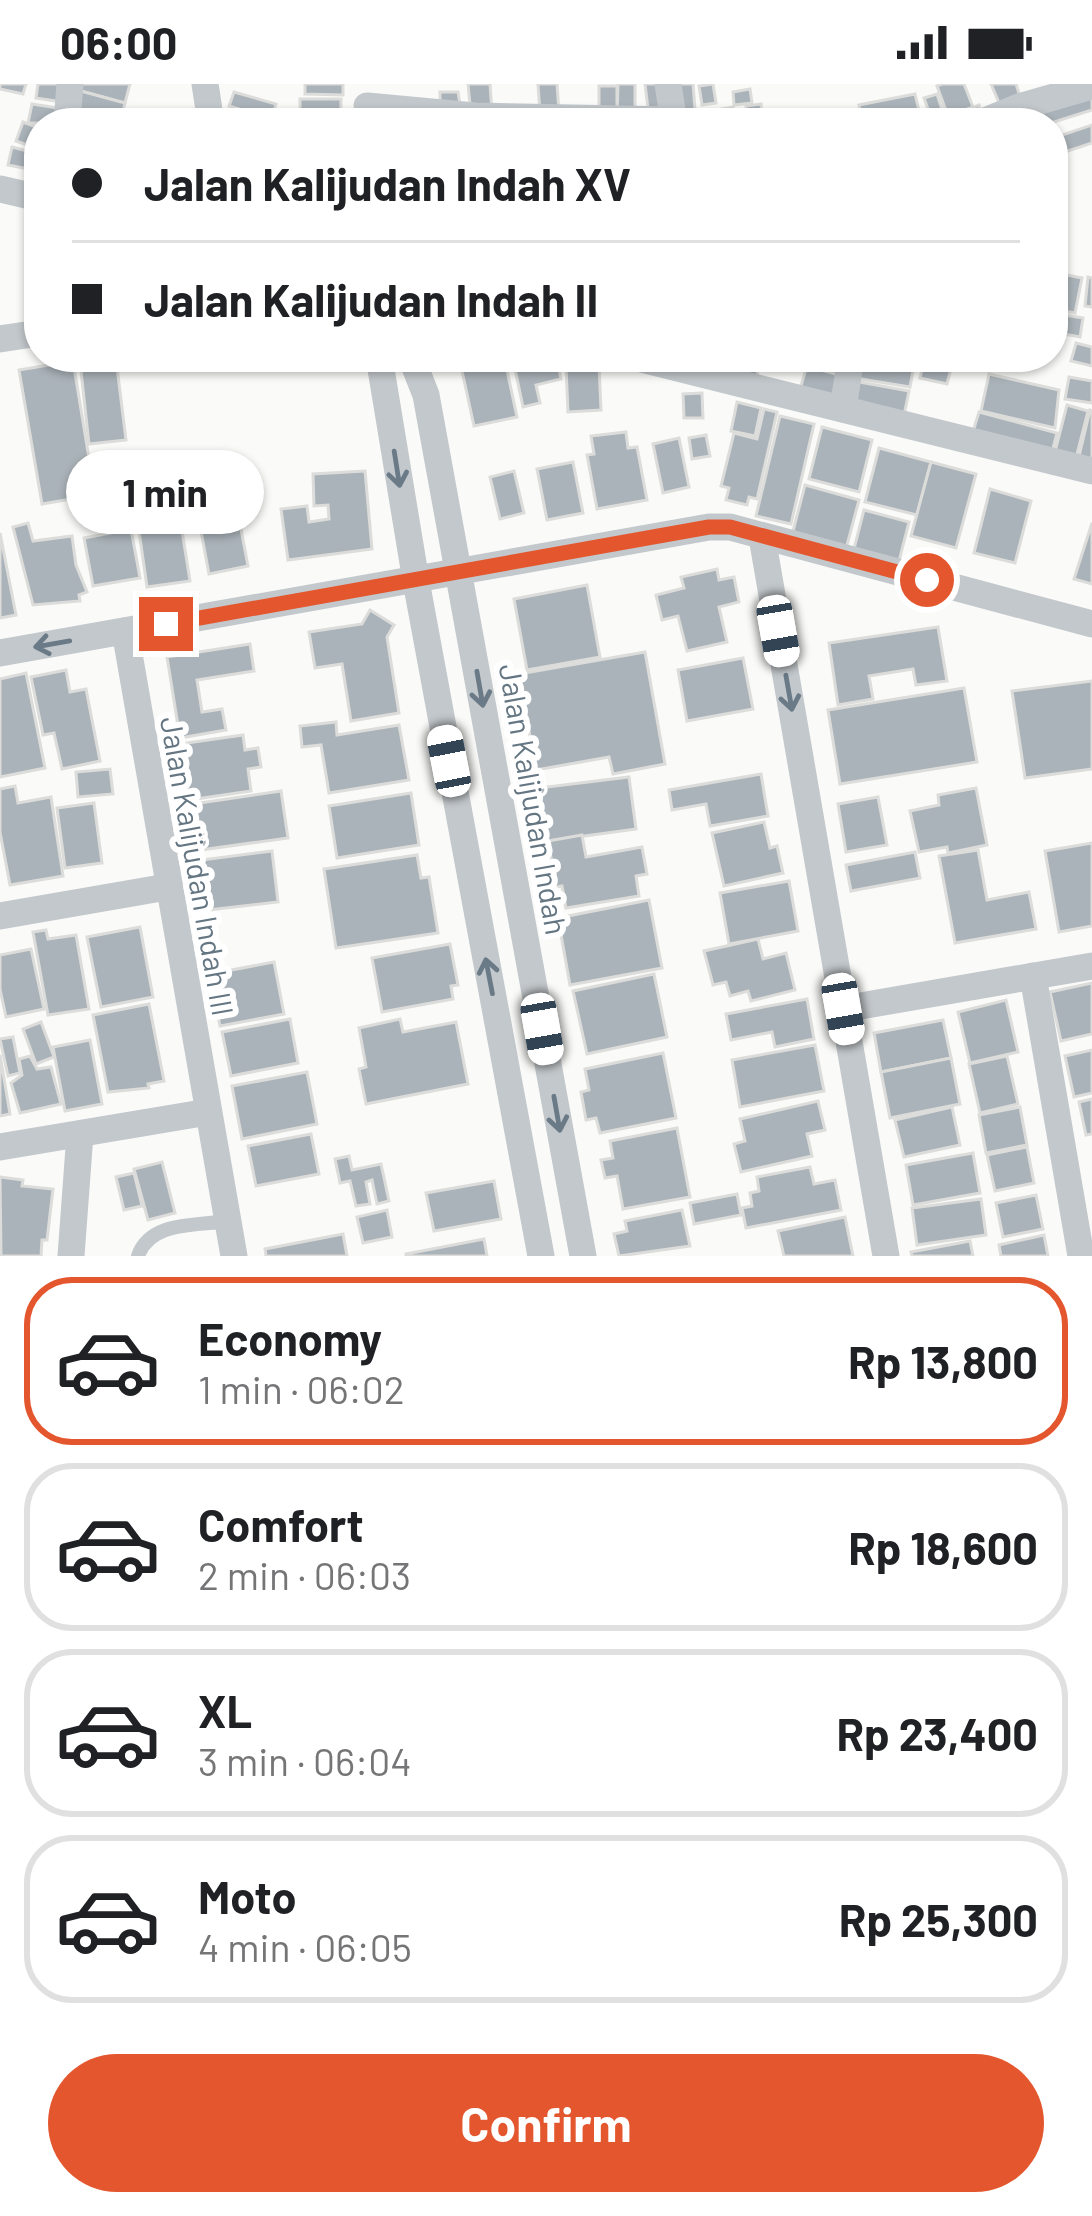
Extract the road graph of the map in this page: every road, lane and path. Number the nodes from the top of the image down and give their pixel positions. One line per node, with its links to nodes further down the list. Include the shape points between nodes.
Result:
1 (1092, 86): 4 (street)
2 (366, 104): 3 (street)
3 (402, 108)
4 (1017, 108)
5 (381, 372): 13 (street, one-way to 13)
6 (417, 372): 12 (street, Jalan Kalijudan Indah)
7 (735, 372): 9 (street)
8 (849, 372): 9 (street)
9 (843, 409): 10 (street)
10 (1092, 471)
11 (762, 537): 12 (street, via 709,527); 14 (street); 21 (street, one-way to 21)
12 (459, 574): 13 (street); 30 (street, Jalan Kalijudan Indah, one-way to 30)
13 (416, 581): 15 (street); 29 (street, one-way to 13)
14 (1092, 624)
15 (124, 631): 16 (street, one-way to 16); 17 (street, Jalan Kalijudan Indah III)
16 (0, 653)
17 (167, 887): 18 (street); 22 (street, Jalan Kalijudan Indah III)
18 (0, 916)
19 (1092, 966): 20 (street)
20 (1033, 976): 21 (street); 32 (street)
21 (843, 1009): 31 (street)
22 (208, 1112): 23 (street); 25 (street, Jalan Kalijudan Indah III)
23 (80, 1134): 24 (street); 26 (street)
24 (0, 1147)
25 (228, 1221): 27 (lane, via 158,1231); 28 (street, Jalan Kalijudan Indah III)
26 (71, 1256)
27 (138, 1256)
28 (234, 1256)
29 (541, 1256)
30 (583, 1256)
31 (886, 1256)
32 (1081, 1256)

